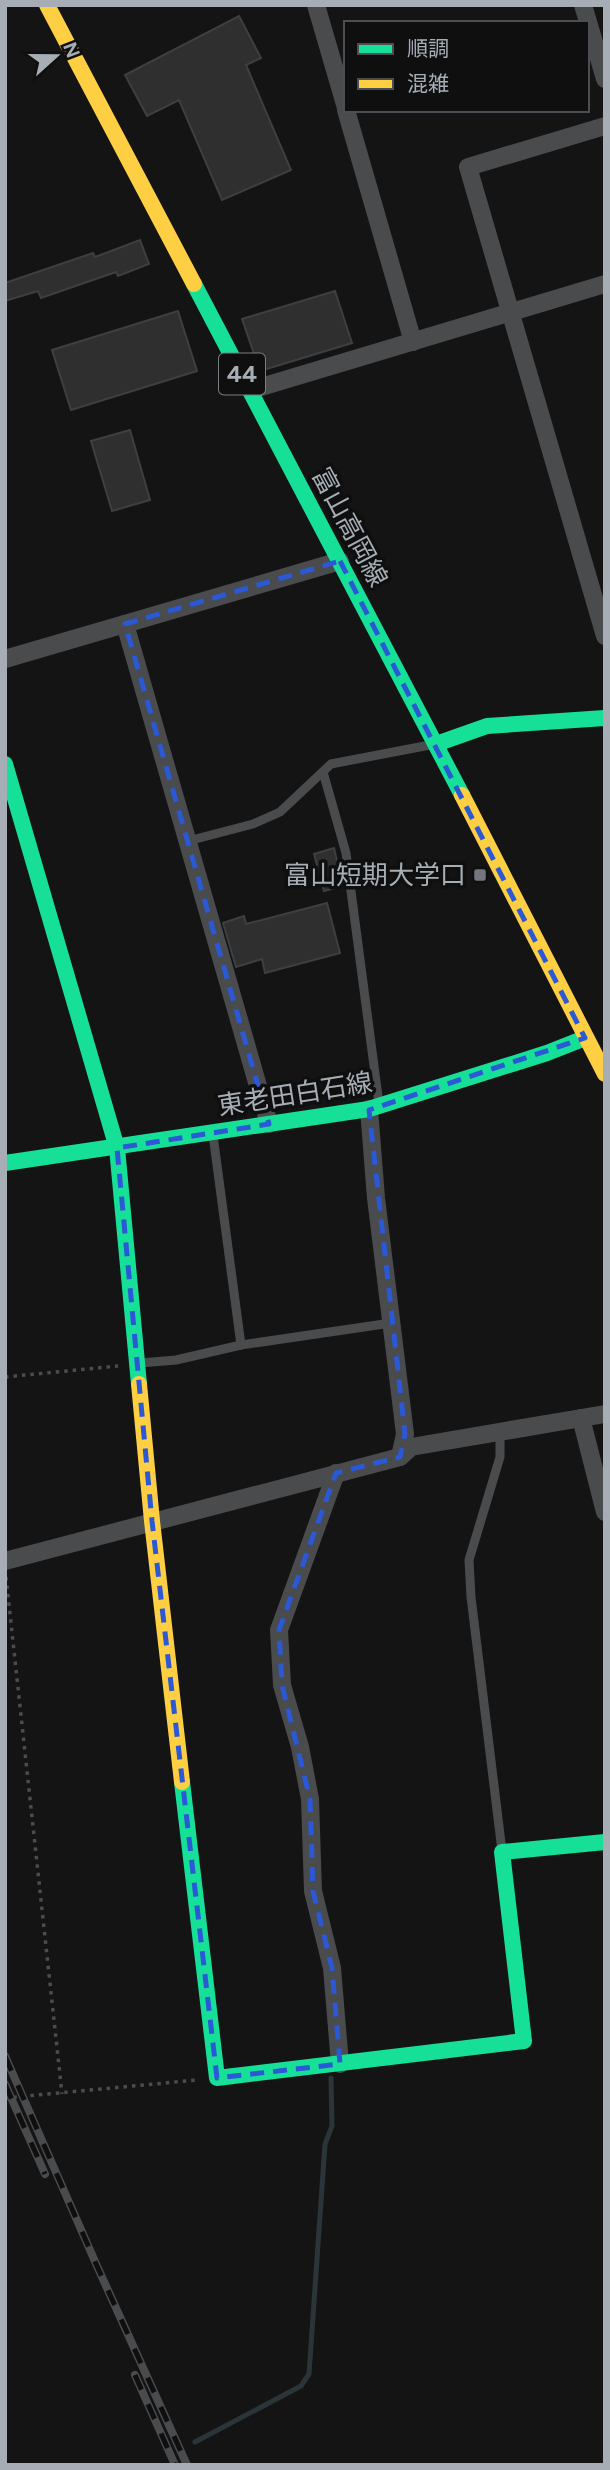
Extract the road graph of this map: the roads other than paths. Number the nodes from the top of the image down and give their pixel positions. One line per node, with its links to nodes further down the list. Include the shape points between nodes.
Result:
1 (47, 5): 11 (main road, 富山高岡線 / 44)
2 (316, 5): 5 (street)
3 (589, 31): 4 (street)
4 (605, 79)
5 (344, 101)
6 (347, 112): 10 (street)
7 (605, 126): 9 (street, via 468,167)
8 (605, 284): 9 (street)
9 (510, 313): 10 (street); 14 (street)
10 (413, 342): 11 (street)
11 (251, 390): 12 (main road, 富山高岡線 / 44)
12 (340, 561): 13 (street); 17 (main road, 富山高岡線 / 44)
13 (125, 624): 15 (street); 20 (street)
14 (605, 636)
15 (5, 659)
16 (605, 718): 17 (main road, via 487,726)
17 (436, 744): 19 (lane, via 331,764); 22 (main road, 富山高岡線 / 44)
18 (5, 764): 27 (main road)
19 (323, 772): 20 (lane, via 281,812); 24 (lane, via 346,853)
20 (188, 841): 25 (street)
21 (605, 1031): 22 (street)
22 (585, 1038): 23 (main road, 富山高岡線 / 44); 24 (main road, 東老田白石線)
23 (605, 1074)
24 (374, 1108): 25 (main road, 東老田白石線); 29 (street, via 376,1198)
25 (269, 1124): 26 (main road, 東老田白石線)
26 (213, 1133): 27 (main road, 東老田白石線); 30 (lane)
27 (117, 1148): 28 (main road, 東老田白石線); 31 (main road)
28 (5, 1163)
29 (391, 1323): 30 (lane); 35 (street, via 405,1434)
30 (241, 1345): 31 (lane)
31 (137, 1364): 38 (main road)
32 (605, 1414): 33 (street)
33 (581, 1418): 34 (street); 37 (street)
34 (500, 1432): 35 (street, via 411,1447); 41 (lane, via 500,1457 469,1560)
35 (400, 1457): 36 (street)
36 (336, 1474): 38 (street); 42 (street, via 279,1630 282,1685 310,1798 313,1891 332,1968)
37 (605, 1512)
38 (152, 1521): 39 (street); 42 (main road, via 217,2078)
39 (5, 1561)
40 (605, 1842): 41 (main road)
41 (502, 1852): 42 (main road, via 524,2041)
42 (340, 2064)

